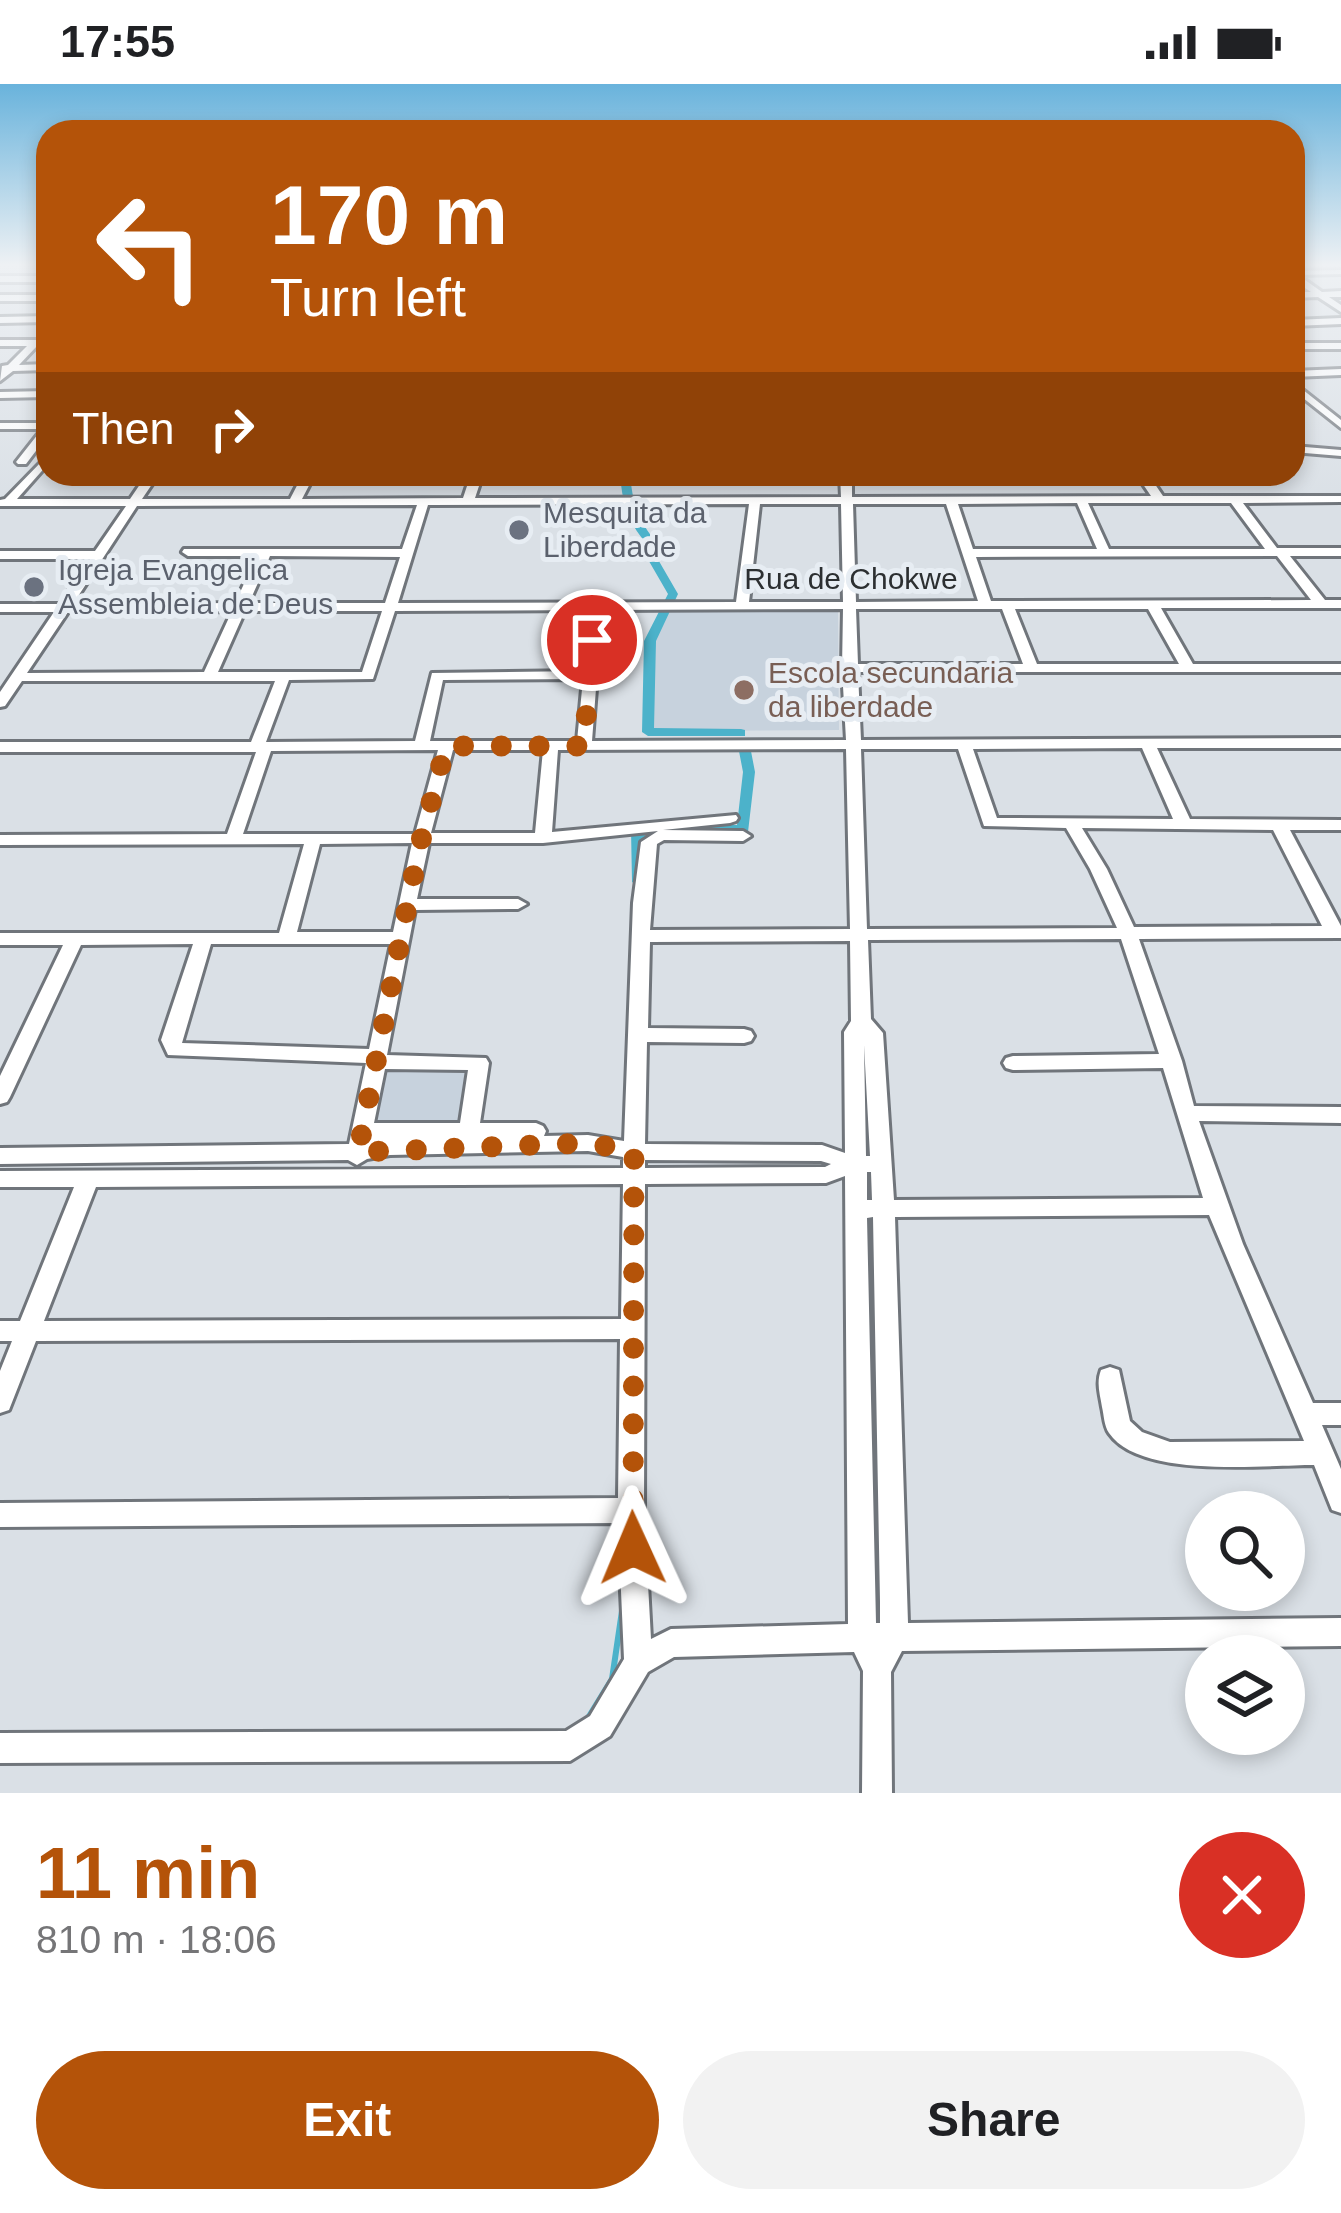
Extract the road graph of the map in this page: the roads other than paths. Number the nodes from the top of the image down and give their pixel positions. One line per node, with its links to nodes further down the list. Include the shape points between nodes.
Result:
1 (30, 345): 4 (street)
2 (1305, 346): 3 (street)
3 (1341, 346)
4 (5, 368): 5 (street); 8 (street)
5 (36, 368)
6 (1341, 372): 7 (street)
7 (1305, 374)
8 (0, 378)
9 (0, 394): 10 (street)
10 (36, 394)
11 (1305, 395): 13 (street)
12 (36, 406): 15 (street)
13 (1341, 425)
14 (0, 426): 15 (street)
15 (17, 426): 16 (street)
16 (36, 427)
17 (36, 442): 20 (street, via 21,461)
18 (1305, 449): 19 (street)
19 (1341, 452)
20 (36, 462)
21 (36, 472): 37 (street)
22 (145, 486): 38 (street)
23 (303, 486): 33 (street)
24 (473, 486): 35 (street)
25 (846, 486): 30 (street)
26 (1150, 486): 28 (street)
27 (1233, 498): 28 (street); 29 (street); 40 (street)
28 (1159, 499): 32 (street)
29 (1341, 499)
30 (847, 500): 31 (street); 36 (street); 50 (street)
31 (951, 500): 32 (street); 44 (street)
32 (1081, 500): 39 (street)
33 (295, 501): 34 (street); 38 (street)
34 (424, 501): 35 (street); 43 (street)
35 (469, 501): 36 (street)
36 (754, 501): 53 (street)
37 (4, 502): 38 (street)
38 (134, 503): 46 (street)
39 (1105, 551): 40 (street); 44 (street)
40 (1276, 551): 42 (street); 48 (street)
41 (188, 552): 47 (street)
42 (1341, 552)
43 (408, 553): 47 (street); 56 (street)
44 (970, 553): 57 (street)
45 (0, 555): 46 (street)
46 (98, 555): 55 (street)
47 (264, 555): 59 (street)
48 (1322, 604): 49 (street, Rua de Chokwe); 51 (street, Rua de Chokwe)
49 (1341, 604)
50 (850, 605): 53 (street, Rua de Chokwe); 57 (street, Rua de Chokwe); 62 (street)
51 (1153, 605): 54 (street, Rua de Chokwe); 60 (street)
52 (596, 606): 53 (street, Rua de Chokwe); 56 (street, Rua de Chokwe); 66 (street)
53 (742, 606)
54 (1007, 606): 57 (street, Rua de Chokwe); 61 (street)
55 (62, 607): 58 (street, Rua de Chokwe); 59 (street, Rua de Chokwe); 65 (street)
56 (394, 607): 59 (street, Rua de Chokwe); 68 (street, via 368,676)
57 (986, 607)
58 (0, 608)
59 (240, 608): 67 (street)
60 (1187, 666): 61 (street); 64 (street)
61 (1031, 667): 62 (street)
62 (849, 668): 71 (street)
63 (0, 669): 65 (street)
64 (1338, 671)
65 (20, 673): 67 (street); 69 (street)
66 (588, 675): 73 (street, via 437,676); 76 (street)
67 (209, 676): 68 (street)
68 (284, 676): 79 (street)
69 (0, 703)
70 (1341, 743): 72 (street)
71 (853, 745): 76 (street); 77 (street); 97 (street)
72 (1148, 745): 77 (street); 82 (street)
73 (421, 746): 74 (street); 79 (street)
74 (446, 746): 75 (street); 86 (street)
75 (551, 746): 76 (street); 87 (street)
76 (584, 746)
77 (965, 746): 81 (street, via 990,824)
78 (0, 747): 79 (street)
79 (261, 747): 89 (street)
80 (730, 818): 87 (street)
81 (1072, 825): 82 (street); 93 (street)
82 (1184, 825): 83 (street)
83 (1279, 825): 84 (street); 94 (street)
84 (1341, 825)
85 (743, 836): 96 (street, via 660,835 649,842)
86 (422, 837): 87 (street); 90 (street); 92 (street)
87 (543, 838)
88 (0, 840): 89 (street)
89 (232, 840): 90 (street)
90 (313, 840): 95 (street)
91 (518, 904): 92 (street)
92 (408, 905): 99 (street)
93 (1129, 932): 94 (street); 97 (street); 105 (street)
94 (1338, 932)
95 (287, 936): 98 (street); 99 (street)
96 (643, 936): 97 (street); 102 (street)
97 (860, 936): 115 (street, via 861,1021 873,1033)
98 (204, 938): 101 (street); 104 (street, via 171,1040 175,1050)
99 (402, 938): 104 (street)
100 (0, 939): 101 (street)
101 (74, 940): 107 (street)
102 (639, 1035): 103 (street); 114 (street)
103 (744, 1036)
104 (377, 1059): 110 (street, via 479,1063); 112 (street)
105 (1172, 1061): 106 (street); 108 (street)
106 (1013, 1063)
107 (0, 1097)
108 (1189, 1113): 109 (street); 119 (street)
109 (1341, 1115)
110 (470, 1130): 111 (street); 112 (street)
111 (536, 1131)
112 (360, 1141): 113 (street); 114 (street, via 588,1143); 116 (street)
113 (0, 1156)
114 (634, 1164): 115 (street, via 826,1175); 116 (street); 124 (street)
115 (867, 1164): 120 (street); 121 (street)
116 (352, 1178): 118 (street)
117 (0, 1179): 118 (street)
118 (88, 1179): 125 (street)
119 (1216, 1206): 121 (street); 128 (street)
120 (855, 1209): 121 (street); 122 (street)
121 (884, 1210): 123 (street)
122 (855, 1258): 123 (street); 131 (street)
123 (884, 1261): 132 (street)
124 (634, 1329): 125 (street); 134 (street)
125 (13, 1331): 127 (street)
126 (1110, 1378): 130 (street, via 1118,1426 1148,1448)
127 (0, 1402)
128 (1308, 1414): 129 (street); 130 (street)
129 (1341, 1414)
130 (1323, 1454): 133 (street)
131 (859, 1472): 132 (street); 137 (street)
132 (890, 1474): 138 (street)
133 (1341, 1501)
134 (631, 1510): 135 (street); 139 (street)
135 (0, 1515)
136 (1341, 1631): 138 (street)
137 (862, 1638): 138 (street); 139 (street, via 671,1643); 140 (street)
138 (893, 1638): 140 (street)
139 (638, 1662): 141 (street, via 600,1726 570,1746)
140 (877, 1670): 142 (street)
141 (0, 1748)
142 (877, 1793)

